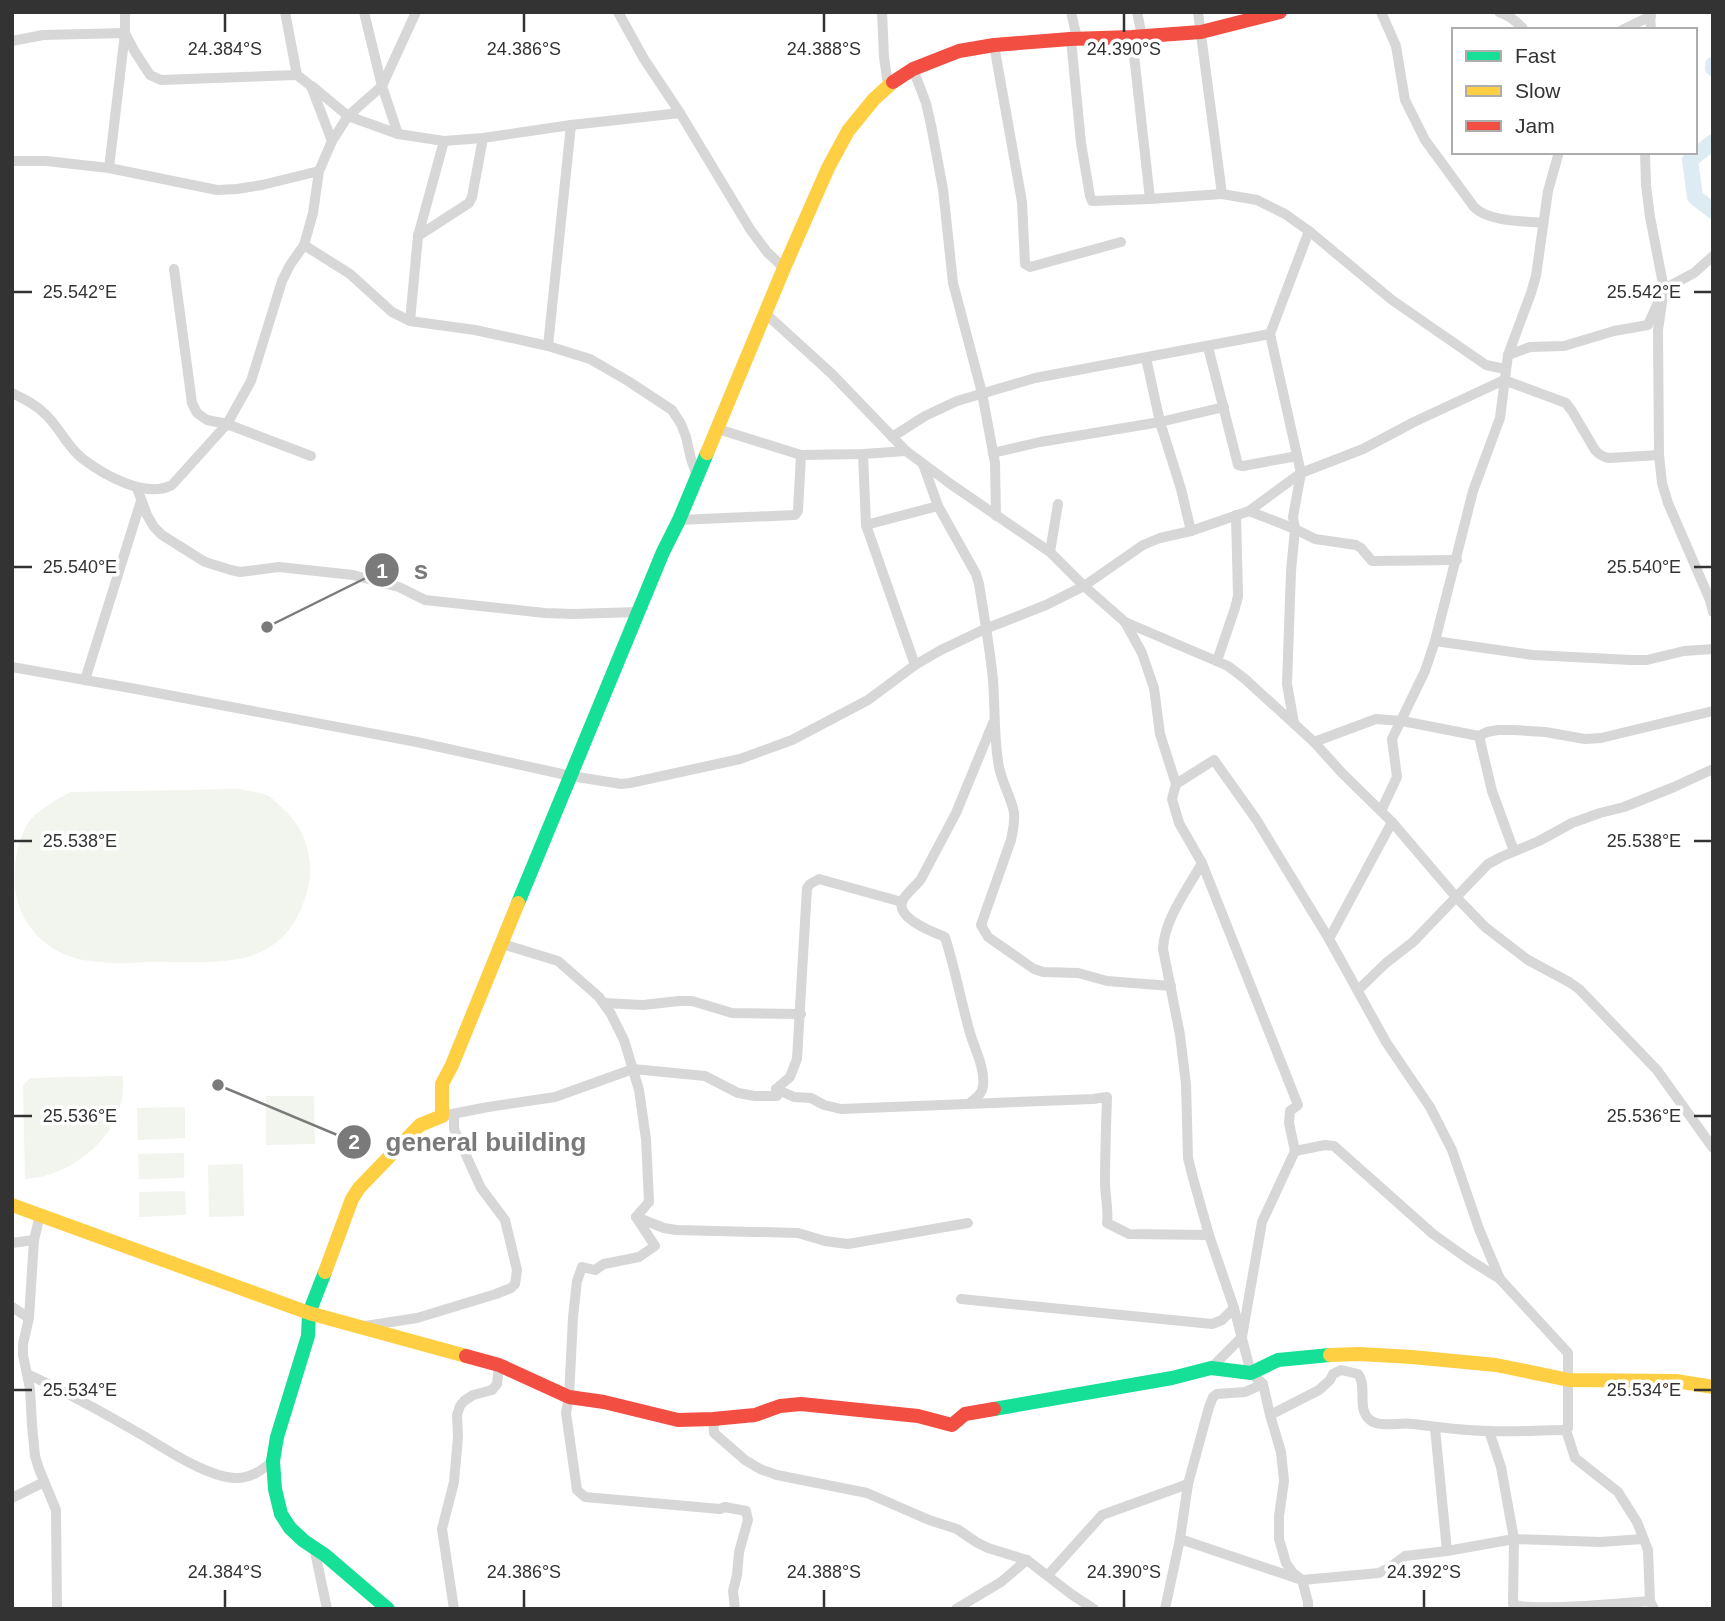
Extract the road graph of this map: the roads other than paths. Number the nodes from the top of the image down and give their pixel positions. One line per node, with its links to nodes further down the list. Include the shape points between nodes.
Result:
1 (125, 12): 17 (street)
2 (285, 12): 23 (street)
3 (364, 12): 26 (street)
4 (416, 12): 26 (street)
5 (618, 12): 27 (street)
6 (882, 12): 24 (street)
7 (1071, 12): 19 (street)
8 (1137, 12): 18 (street)
9 (1198, 12): 16 (street)
10 (1381, 12): 41 (street, via 1396,46 1405,100 1425,140 1474,207 1484,215)
11 (1499, 12): 14 (street)
12 (1273, 13): 16 (street)
13 (1651, 14): 15 (street)
14 (1523, 28)
15 (1626, 28)
16 (1201, 32): 18 (street); 39 (street)
17 (125, 33): 20 (street, via 43,35); 23 (street, via 150,75 161,80); 37 (street)
18 (1137, 37): 19 (street); 40 (street)
19 (1074, 38): 21 (street); 40 (street, via 1081,143 1091,199)
20 (12, 41)
21 (994, 45): 22 (street, via 959,51); 44 (street, via 1022,202 1025,264 1030,267)
22 (913, 69): 24 (street); 59 (street, via 931,125 953,283)
23 (297, 75): 25 (street)
24 (888, 85): 47 (street, via 840,144)
25 (311, 86): 28 (street); 32 (street)
26 (382, 86): 28 (street); 30 (street)
27 (680, 113): 29 (street); 47 (street, via 750,229)
28 (348, 116): 30 (street); 32 (street)
29 (571, 125): 31 (street); 53 (street)
30 (398, 134): 33 (street)
31 (483, 138): 33 (street); 43 (street, via 469,203)
32 (332, 141): 38 (street)
33 (444, 141): 43 (street)
34 (1558, 154): 41 (street)
35 (1645, 154): 49 (street, via 1650,216)
36 (12, 161): 37 (street)
37 (109, 168): 38 (street, via 217,190)
38 (319, 171): 45 (street)
39 (1222, 194): 40 (street); 42 (street, via 1257,200)
40 (1150, 199)
41 (1543, 223): 55 (street, via 1536,276)
42 (1309, 231): 52 (street); 57 (street, via 1392,300)
43 (418, 236): 51 (street)
44 (1121, 242)
45 (304, 244): 51 (street); 62 (street, via 282,281 251,381)
46 (1713, 256): 49 (street)
47 (785, 268): 50 (street)
48 (174, 269): 62 (street, via 192,403 207,420)
49 (1664, 289): 55 (street, via 1648,325); 69 (street, via 1658,330)
50 (766, 314): 63 (street); 64 (street)
51 (410, 321): 53 (street)
52 (1270, 334): 54 (street); 71 (street)
53 (548, 346): 74 (street, via 590,359 672,411 681,424)
54 (1208, 346): 56 (street); 60 (street)
55 (1508, 355): 57 (street)
56 (1146, 358): 59 (street, via 1035,378); 61 (street)
57 (1505, 374): 69 (street, via 1566,403 1599,454 1609,458); 73 (street, via 1363,449); 87 (street, via 1500,418 1473,491)
58 (12, 393): 75 (street, via 45,414 80,457)
59 (982, 393): 64 (street, via 932,412); 66 (street)
60 (1224, 407): 61 (street); 71 (street, via 1238,465)
61 (1160, 422): 66 (street); 85 (street)
62 (227, 424): 70 (street); 75 (street, via 172,485 159,490)
63 (718, 429): 68 (street); 74 (street)
64 (892, 437): 65 (street)
65 (906, 451): 67 (street); 72 (street)
66 (993, 453): 81 (street)
67 (863, 454): 68 (street); 83 (street)
68 (801, 455): 82 (street, via 795,515)
69 (1659, 455): 90 (street, via 1668,503)
70 (311, 456)
71 (1297, 456): 73 (street)
72 (923, 463): 78 (street); 81 (street)
73 (1301, 473): 79 (street); 84 (street)
74 (697, 477): 82 (street)
75 (137, 488): 76 (street)
76 (141, 501): 89 (street, via 162,535 205,562 231,570 279,567 353,575 409,591 421,599 545,614); 98 (street)
77 (1058, 505): 86 (street)
78 (938, 506): 83 (street); 92 (street, via 976,574)
79 (1249, 511): 80 (street); 84 (street)
80 (1236, 515): 85 (street); 95 (street, via 1238,596)
81 (996, 516): 86 (street)
82 (679, 520): 89 (street)
83 (866, 524): 96 (street)
84 (1295, 529): 87 (street, via 1315,540 1356,545 1372,561); 102 (street, via 1287,684)
85 (1191, 531): 88 (street, via 1143,545)
86 (1050, 552): 88 (street)
87 (1457, 560): 93 (street)
88 (1084, 586): 91 (street); 92 (street)
89 (638, 612): 106 (street)
90 (1713, 612)
91 (1125, 622): 95 (street); 107 (street, via 1154,688 1160,734)
92 (985, 629): 96 (street); 100 (street)
93 (1435, 641): 94 (street, via 1532,655 1631,660); 101 (street)
94 (1713, 649)
95 (1216, 661): 102 (street, via 1245,679)
96 (915, 664): 106 (street, via 868,700 792,740 740,760 621,784)
97 (12, 667): 98 (street)
98 (85, 680): 106 (street, via 417,742)
99 (1713, 711): 103 (street, via 1601,738 1514,730)
100 (994, 719): 113 (street, via 956,813 917,886); 116 (street, via 1001,780 1014,825 981,925 988,937 1043,972)
101 (1402, 721): 103 (street); 104 (street, via 1376,719); 108 (street, via 1392,739 1397,777)
102 (1294, 723): 104 (street)
103 (1479, 736): 110 (street, via 1492,792)
104 (1314, 743): 108 (street)
105 (1713, 769): 110 (street, via 1624,807 1572,823)
106 (571, 776): 115 (street)
107 (1176, 784): 111 (street, via 1172,799 1179,823); 114 (street, via 1214,760)
108 (1381, 811): 109 (street)
109 (1392, 822): 112 (street); 114 (street)
110 (1514, 851): 112 (street, via 1488,864)
111 (1202, 863): 116 (street, via 1163,937); 125 (street, via 1298,1105 1290,1111 1289,1123)
112 (1456, 897): 117 (street); 124 (street, via 1485,928 1579,989 1657,1070)
113 (902, 902): 119 (street, via 819,879 810,884); 122 (street, via 914,922 944,937 954,965 983,1075 981,1093)
114 (1329, 939): 117 (street)
115 (502, 944): 118 (street, via 558,961); 123 (street, via 442,1084)
116 (1171, 986): 130 (street, via 1186,1084 1188,1158)
117 (1357, 990): 133 (street, via 1452,1150)
118 (604, 1003): 119 (street, via 679,1001 733,1013); 120 (street, via 624,1040)
119 (801, 1014): 121 (street, via 796,1065)
120 (632, 1069): 121 (street, via 705,1076 738,1093 755,1096 777,1096); 123 (street, via 555,1097); 128 (street, via 643,1109 649,1167 649,1202)
121 (776, 1089): 122 (street, via 841,1109)
122 (970, 1103): 130 (street, via 1107,1097 1107,1223 1129,1234)
123 (448, 1115): 137 (street, via 420,1125 359,1188); 139 (street, via 481,1188 505,1220 517,1270 515,1284 417,1318)
124 (1713, 1148)
125 (1295, 1150): 133 (street, via 1334,1146 1433,1234); 140 (street, via 1262,1222)
126 (12, 1205): 127 (street)
127 (40, 1215): 131 (street); 137 (street)
128 (636, 1217): 129 (street, via 676,1230 798,1233 848,1244); 148 (street, via 655,1247 639,1257 595,1270 582,1267 573,1317)
129 (968, 1223)
130 (1209, 1235): 136 (street)
131 (34, 1240): 132 (street); 138 (street)
132 (12, 1243)
133 (1500, 1279): 145 (street, via 1568,1353)
134 (961, 1299): 136 (street, via 1212,1324)
135 (12, 1307): 138 (street)
136 (1234, 1308): 140 (street)
137 (309, 1313): 139 (street); 154 (street, via 308,1336)
138 (29, 1318): 144 (street, via 23,1344)
139 (358, 1327): 141 (street)
140 (1242, 1337): 142 (street); 143 (street)
141 (499, 1365): 148 (street); 170 (street, via 492,1390 464,1401 457,1415 454,1482 442,1529)
142 (1211, 1368): 143 (street); 150 (street, via 965,1414 953,1425 918,1416 801,1404)
143 (1251, 1373): 145 (street, via 1278,1360 1359,1354 1496,1365); 146 (street)
144 (27, 1374): 154 (street, via 216,1474 247,1477); 155 (street, via 36,1456)
145 (1569, 1380): 147 (street, via 1675,1381); 152 (street)
146 (1263, 1384): 149 (street); 156 (street, via 1213,1397)
147 (1713, 1387)
148 (569, 1397): 150 (street, via 678,1419); 171 (street, via 566,1413 580,1494 746,1511 733,1591)
149 (1270, 1415): 151 (street, via 1320,1390 1341,1370 1362,1378 1364,1412 1376,1423); 165 (street, via 1284,1470 1279,1539 1286,1563)
150 (713, 1419): 163 (street, via 714,1433 760,1469 867,1493 957,1529 988,1548)
151 (1435, 1428): 153 (street); 162 (street)
152 (1566, 1430): 153 (street); 160 (street, via 1575,1458 1618,1492)
153 (1489, 1431): 159 (street, via 1501,1467)
154 (273, 1461): 161 (street, via 281,1514 290,1528)
155 (44, 1482): 157 (street); 167 (street, via 56,1510)
156 (1188, 1484): 158 (street); 164 (street, via 1102,1515)
157 (12, 1498)
158 (1180, 1538): 165 (street); 174 (street)
159 (1514, 1539): 160 (street); 162 (street); 166 (street, via 1515,1606)
160 (1643, 1539): 166 (street)
161 (314, 1547): 168 (street); 169 (street)
162 (1447, 1551): 165 (street, via 1405,1556 1379,1573)
163 (1027, 1560): 164 (street); 172 (street)
164 (1048, 1575): 173 (street)
165 (1302, 1580): 175 (street)
166 (1652, 1605)
167 (57, 1609)
168 (327, 1609)
169 (388, 1609)
170 (454, 1609)
171 (735, 1609)
172 (956, 1609)
173 (1094, 1609)
174 (1165, 1609)
175 (1308, 1609)

